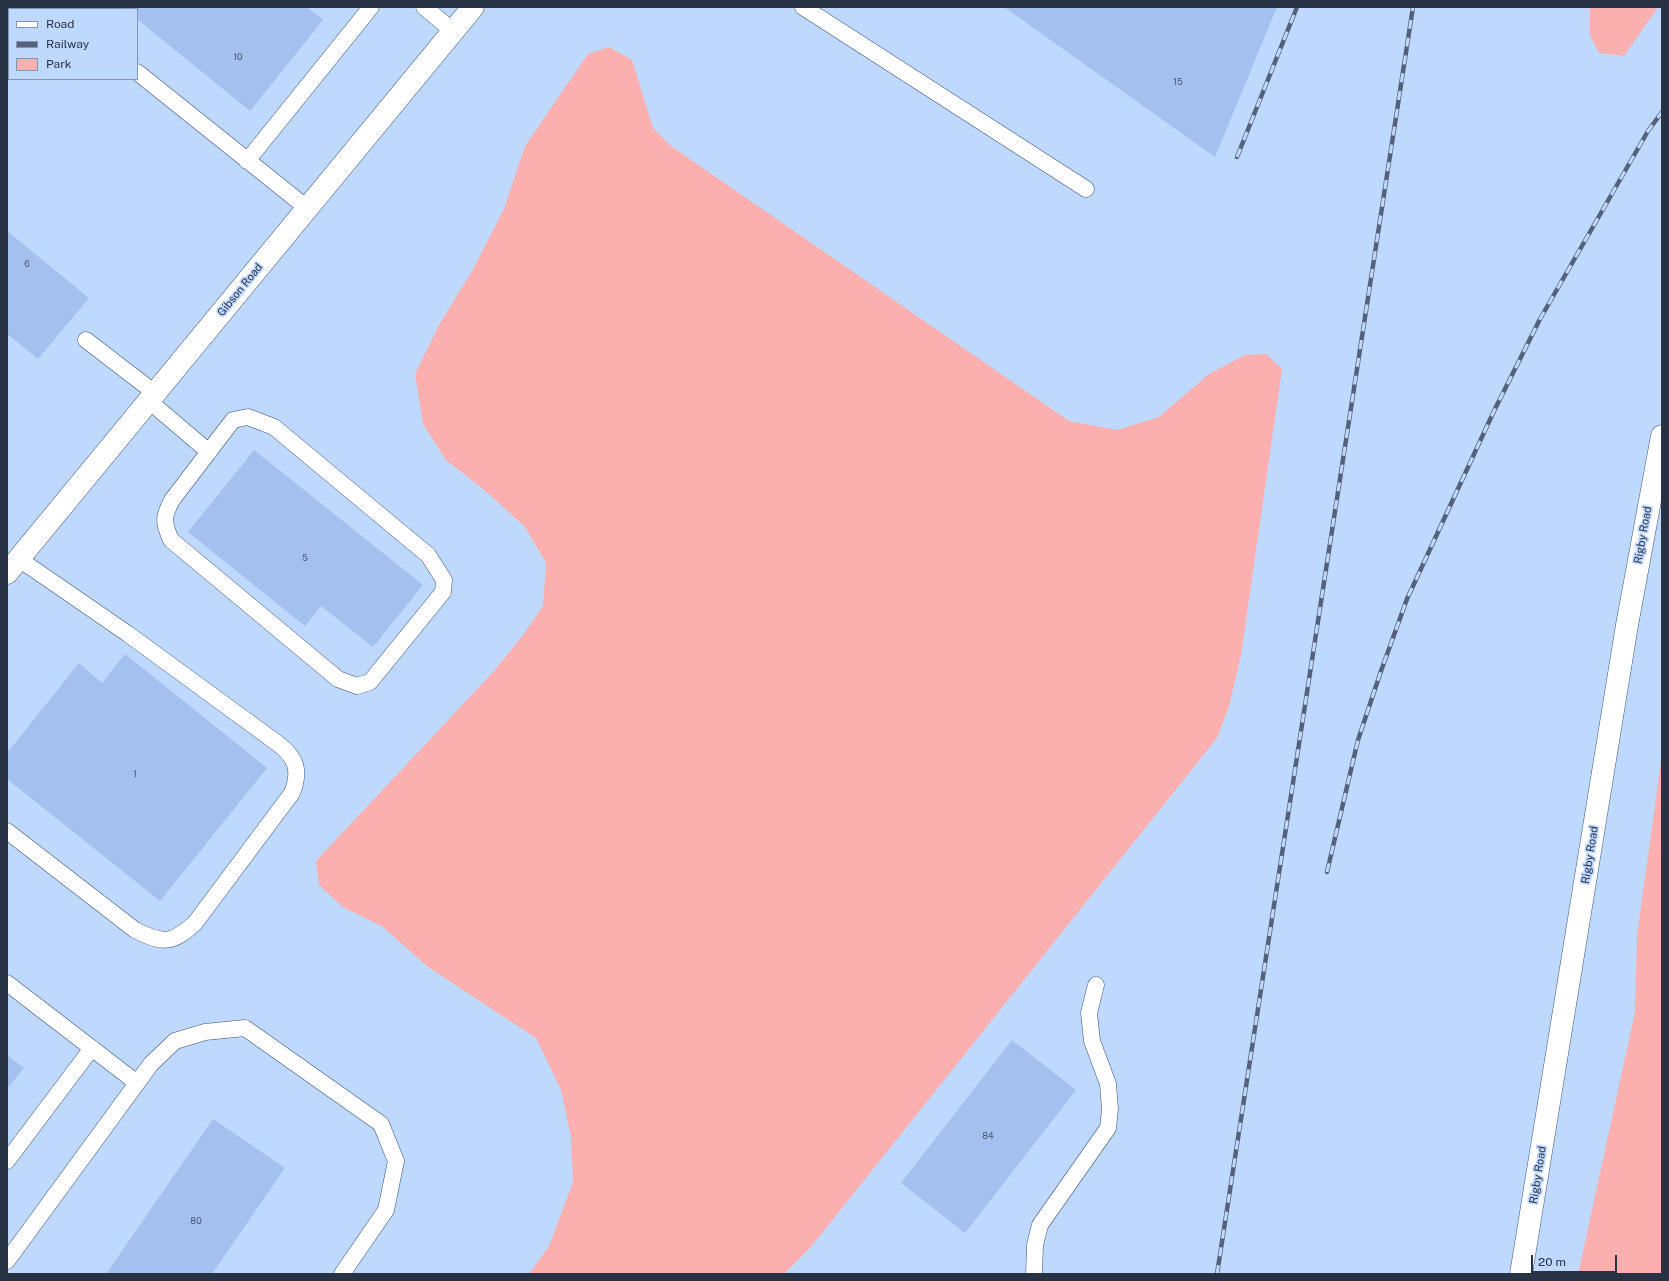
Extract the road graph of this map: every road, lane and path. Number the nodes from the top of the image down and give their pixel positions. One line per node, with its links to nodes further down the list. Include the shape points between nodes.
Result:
1 (371, 7): 7 (lane)
2 (424, 7): 5 (lane)
3 (473, 7): 5 (street, Gibson Road)
4 (803, 7): 8 (lane)
5 (453, 31): 9 (street, Gibson Road)
6 (138, 73): 7 (lane)
7 (247, 161): 9 (lane)
8 (1086, 189)
9 (307, 208): 11 (street, Gibson Road)
10 (86, 340): 11 (lane)
11 (152, 397): 13 (lane); 14 (street, Gibson Road)
12 (1662, 436): 24 (street, Rigby Road, via 1627,625)
13 (209, 452): 13 (lane, via 172,500 166,513 165,526 171,540 338,679 357,686 370,682 443,592 444,580 428,555 274,427 248,417 233,420)
14 (13, 566): 15 (lane, via 128,634 278,743 289,752 296,774 295,784 287,799 195,922 185,932 172,939 159,940 135,930)
15 (7, 831)
16 (7, 982): 18 (lane)
17 (1096, 985): 23 (lane, via 1089,1013 1092,1041 1108,1084 1108,1128 1040,1226 1035,1245)
18 (92, 1048): 19 (lane); 20 (lane)
19 (137, 1083): 21 (lane); 22 (lane, via 151,1064 174,1041 205,1032 245,1028 382,1124 396,1161 386,1210)
20 (7, 1162)
21 (7, 1261)
22 (342, 1274)
23 (1034, 1274)
24 (1521, 1274)

